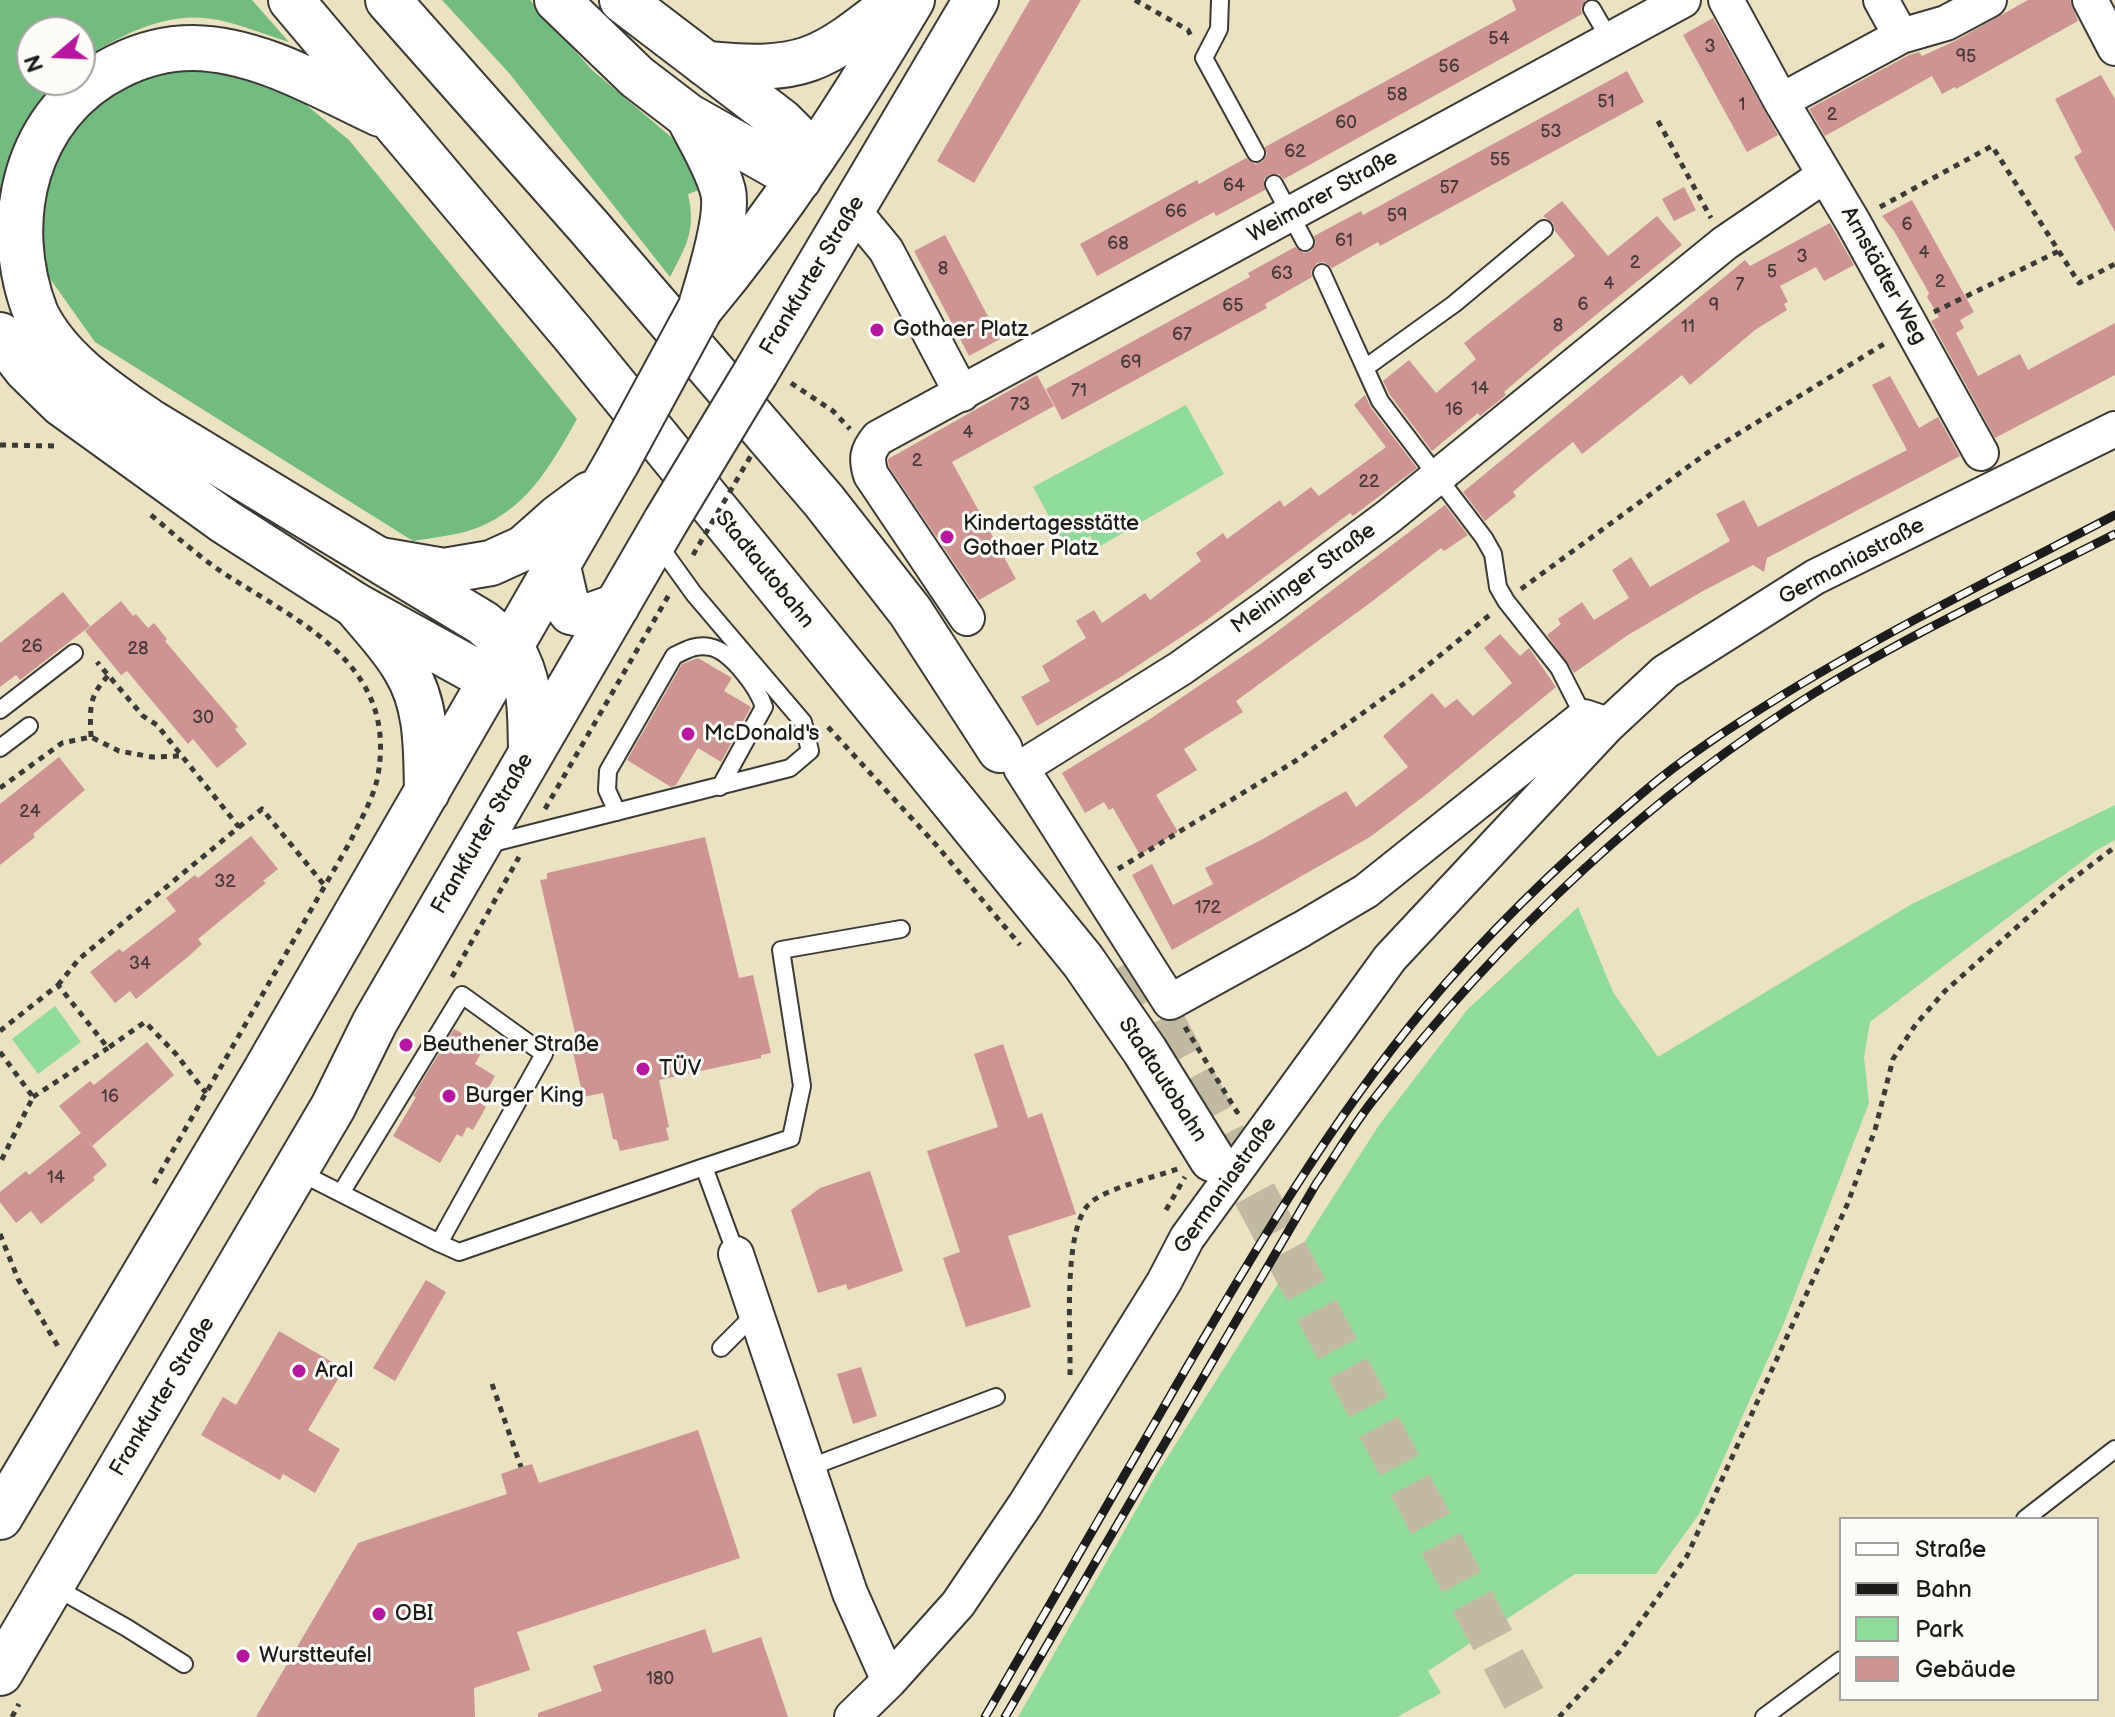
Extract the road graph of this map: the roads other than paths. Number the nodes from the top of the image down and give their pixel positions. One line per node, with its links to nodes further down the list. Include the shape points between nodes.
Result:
1 (291, 0): 21 (main road, Stadtautobahn)
2 (388, 0): 52 (main road, via 824,501 910,611)
3 (557, 0): 20 (main road, via 637,77)
4 (622, 0): 18 (main road)
5 (898, 0): 18 (main road, via 813,60 754,68)
6 (912, 0): 23 (main road)
7 (976, 0): 26 (main road, Frankfurter Straße)
8 (1220, 0): 22 (lane, via 1219,29 1204,58)
9 (1683, 0): 16 (street, Weimarer Straße)
10 (1726, 0): 19 (street, Arnstädter Weg)
11 (1881, 0): 15 (street)
12 (1989, 0): 15 (street, via 1946,23)
13 (2090, 0): 17 (street)
14 (1592, 9): 16 (lane)
15 (1901, 36): 19 (street)
16 (1609, 38): 27 (street, Weimarer Straße)
17 (2115, 48)
18 (706, 64): 23 (main road, via 781,121)
19 (1781, 101): 24 (street, Arnstädter Weg)
20 (688, 116): 23 (main road); 30 (main road, via 724,195 714,266)
21 (393, 120): 39 (main road, via 269,63 191,48 150,54 106,72 58,113 25,169 15,223 25,290 37,317 71,361 149,421); 59 (main road, Stadtautobahn, via 1083,961 1145,1051)
22 (1256, 153)
23 (806, 166): 26 (main road, via 836,179); 30 (main road, via 751,248)
24 (1825, 175): 35 (street, Arnstädter Weg); 37 (street, Meininger Straße, via 1725,243)
25 (1274, 184): 27 (lane)
26 (853, 210): 33 (street, via 886,250); 38 (main road, Frankfurter Straße, bridge, via 773,378)
27 (1298, 228): 33 (street, Weimarer Straße)
28 (1544, 229): 32 (lane, via 1454,304)
29 (1322, 273): 32 (lane)
30 (700, 309): 36 (main road, bridge)
31 (0, 335): 41 (main road, via 26,369 82,420)
32 (1365, 368): 37 (lane, via 1380,401)
33 (962, 394): 43 (street, via 878,438 867,462)
34 (2115, 429): 48 (street, Germaniastraße, via 1815,577)
35 (1981, 453)
36 (613, 471): 39 (main road, via 524,548 502,560 444,571); 40 (main road)
37 (1438, 477): 48 (lane, via 1493,554 1506,601); 58 (street, Meininger Straße, via 1181,668 1021,768 1170,1002)
38 (671, 538): 42 (main road, Frankfurter Straße); 53 (lane, via 680,576 803,722 810,751 790,768)
39 (380, 560): 46 (main road, via 493,630)
40 (558, 567): 42 (main road, via 571,612 589,616); 46 (main road)
41 (355, 605): 46 (main road, via 436,647); 54 (main road, via 398,659 417,695)
42 (617, 606): 45 (main road, Frankfurter Straße)
43 (967, 618)
44 (74, 653): 47 (lane)
45 (586, 659): 46 (main road, via 550,680); 51 (main road, Frankfurter Straße)
46 (510, 671): 51 (main road); 54 (main road)
47 (0, 710)
48 (1596, 721): 58 (street, Germaniastraße, via 1366,891); 76 (street, Germaniastraße, via 1390,958 1187,1238 1025,1505 958,1604)
49 (29, 726): 50 (lane)
50 (0, 748)
51 (531, 750): 56 (main road, Frankfurter Straße)
52 (1000, 750)
53 (720, 787): 55 (lane); 55 (lane, via 764,707 758,690 724,653 694,646 674,656 608,771 607,790)
54 (427, 792): 70 (main road)
55 (617, 812): 56 (lane)
56 (476, 847): 61 (main road, Frankfurter Straße)
57 (901, 929): 60 (lane, via 781,950 802,1086 791,1138)
58 (1205, 981)
59 (1193, 1157)
60 (704, 1167): 63 (lane, via 459,1252); 64 (lane)
61 (296, 1170): 62 (lane); 72 (main road, Frankfurter Straße)
62 (341, 1193): 63 (lane); 63 (lane, via 462,995 544,1054)
63 (439, 1243)
64 (736, 1254): 65 (street)
65 (756, 1313): 66 (lane); 69 (street)
66 (721, 1348)
67 (996, 1397): 69 (lane)
68 (2115, 1449): 71 (lane)
69 (808, 1468): 76 (street, via 850,1593)
70 (0, 1517)
71 (2028, 1517)
72 (52, 1585): 74 (lane); 75 (main road, Frankfurter Straße)
73 (1839, 1661): 78 (lane)
74 (184, 1664)
75 (0, 1673)
76 (889, 1681): 77 (street, Germaniastraße)
77 (852, 1717)
78 (1764, 1717)

